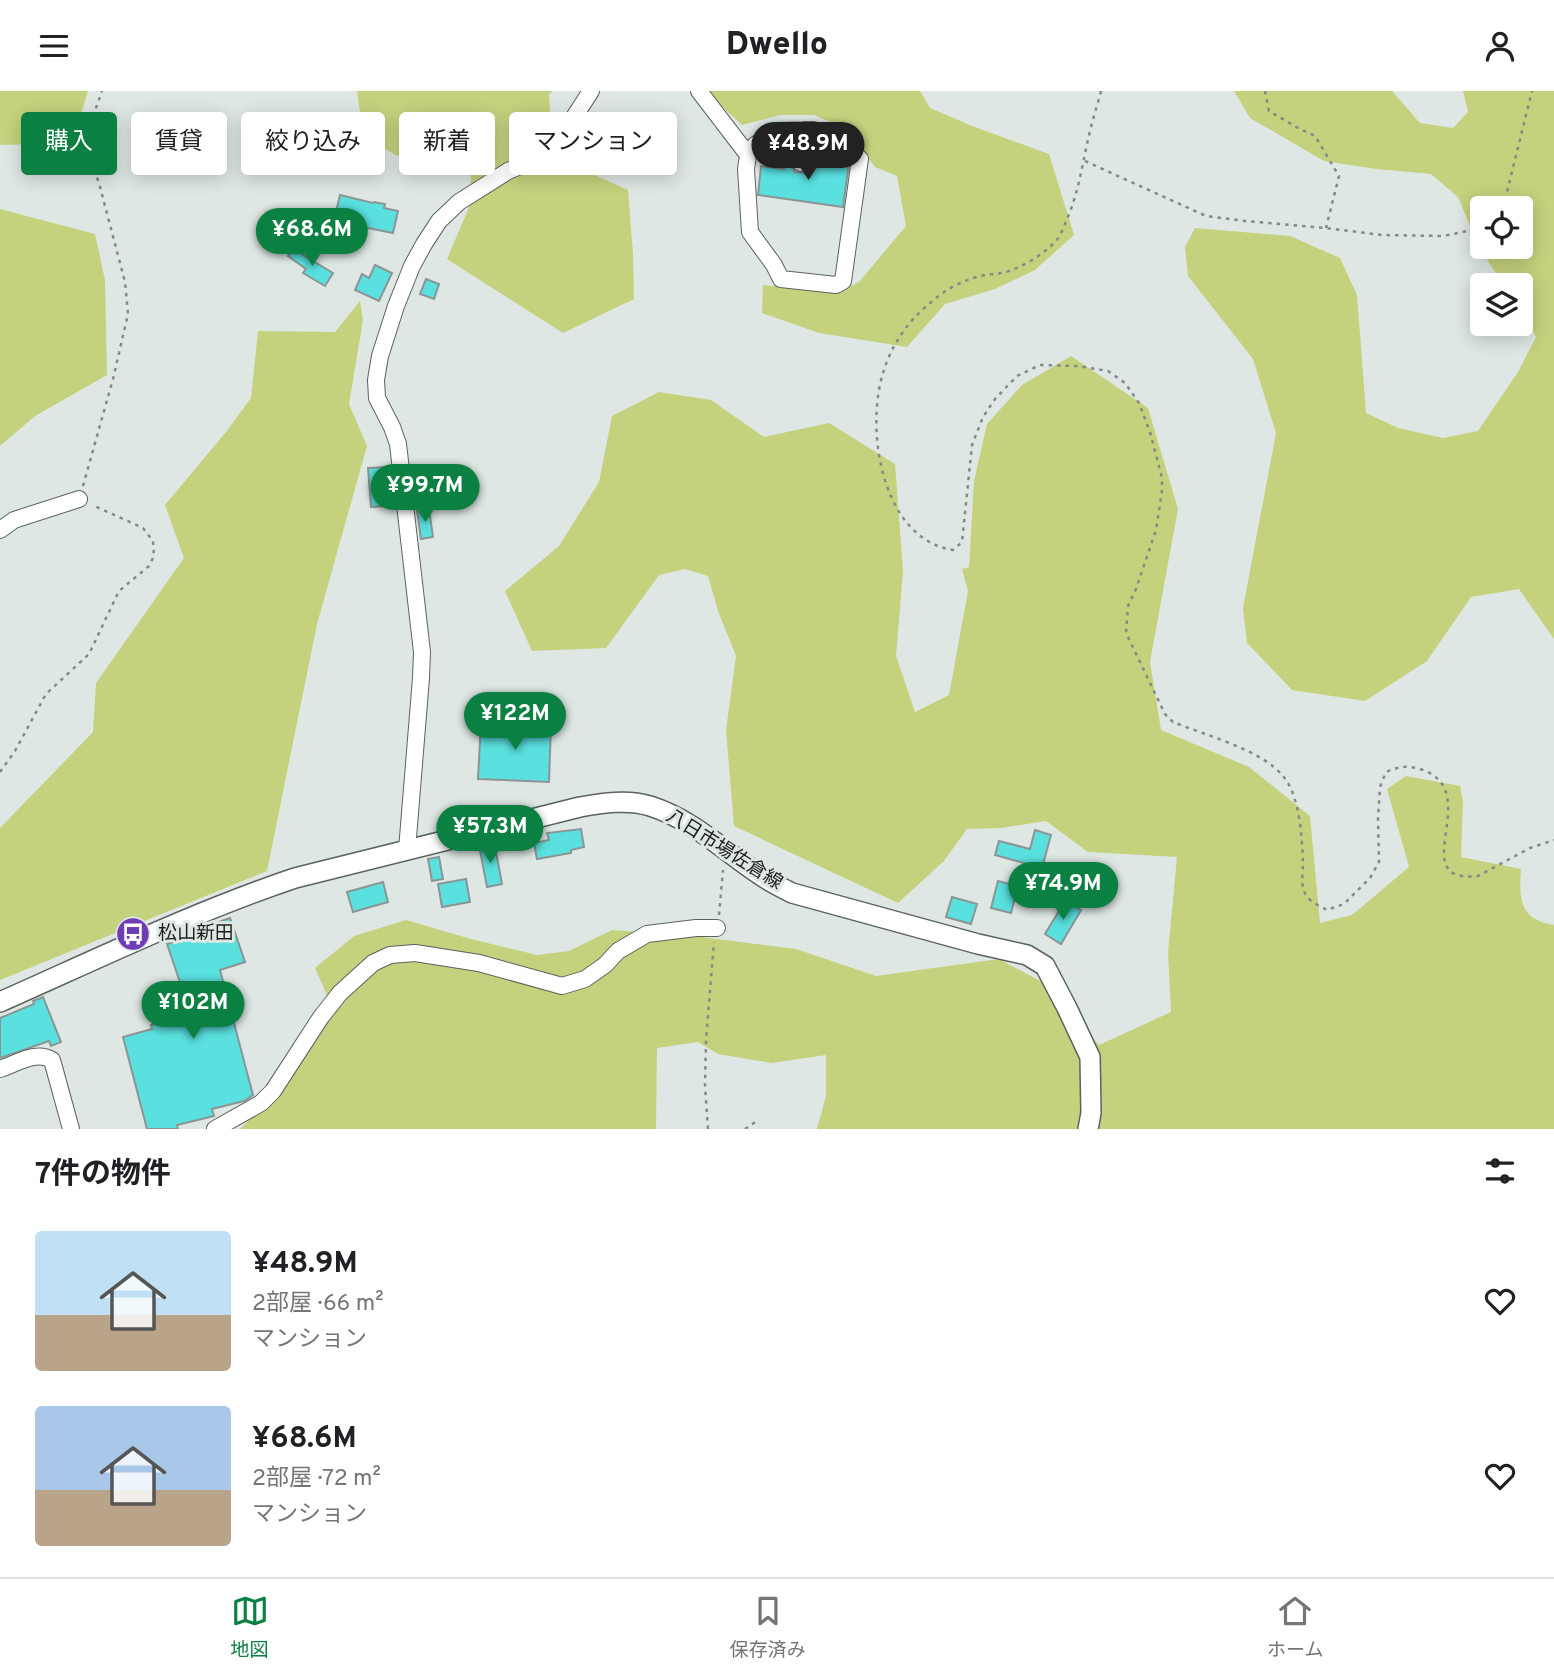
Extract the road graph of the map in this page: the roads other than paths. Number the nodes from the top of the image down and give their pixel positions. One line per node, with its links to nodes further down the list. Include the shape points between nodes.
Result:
1 (591, 91): 8 (street, via 547,155 508,171 459,202 439,221 412,266 380,356 377,398 398,444 422,652)
2 (699, 91): 4 (street)
3 (805, 130): 4 (street, via 777,131); 4 (street, via 835,135 860,159 843,281 836,285 781,279 750,232); 5 (street)
4 (748, 155)
5 (801, 163)
6 (79, 499): 7 (street, via 14,520)
7 (0, 530)
8 (407, 850): 10 (main road, 八日市場佐倉線, via 260,890); 14 (main road, 八日市場佐倉線, via 580,807 649,805 708,836 792,893 1027,955 1045,966 1090,1057)
9 (717, 928): 13 (street, via 647,935 618,951 585,979 562,986 479,963 415,953 390,955 373,963 340,993 261,1103)
10 (0, 1002)
11 (0, 1069): 12 (street, via 37,1056 52,1060)
12 (71, 1129)
13 (215, 1129)
14 (1088, 1129)

